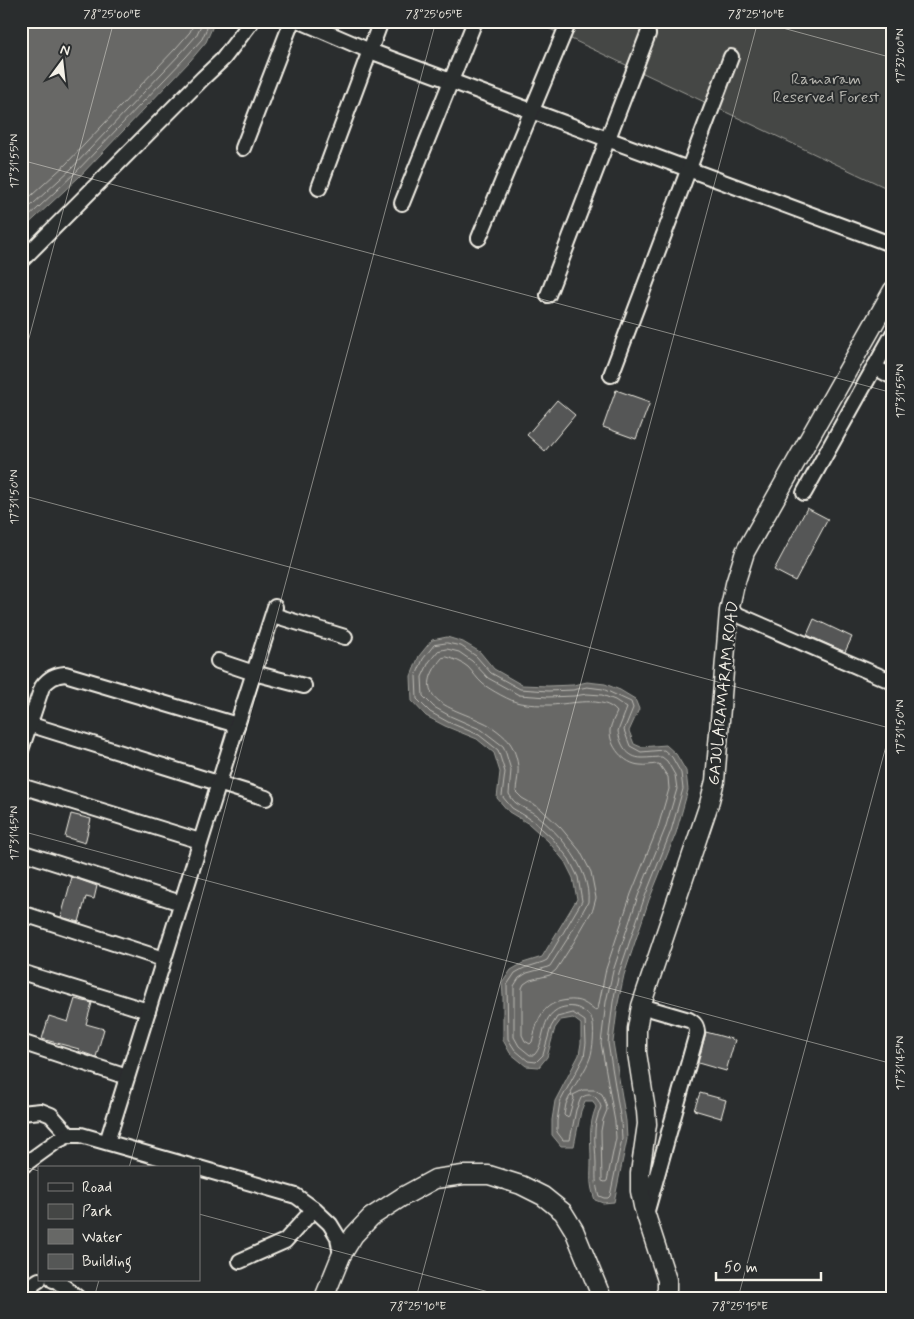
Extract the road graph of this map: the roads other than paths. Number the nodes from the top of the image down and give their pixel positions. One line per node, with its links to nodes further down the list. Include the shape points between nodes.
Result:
1 (252, 21): 19 (street, via 223,59)
2 (292, 21): 13 (street)
3 (300, 21): 8 (street)
4 (381, 21): 8 (street)
5 (475, 21): 10 (street)
6 (569, 21): 11 (street)
7 (648, 34): 12 (street)
8 (370, 51): 10 (street); 15 (street)
9 (731, 56): 14 (street)
10 (451, 81): 11 (street); 16 (street)
11 (532, 111): 12 (street); 17 (street)
12 (608, 140): 14 (street); 21 (street)
13 (243, 148)
14 (688, 169): 18 (street); 25 (street)
15 (318, 188)
16 (402, 203)
17 (479, 238)
18 (893, 245)
19 (21, 261)
20 (893, 290): 23 (main road, GAJULARAMARAM ROAD)
21 (548, 295)
22 (893, 334): 24 (street)
23 (860, 348): 24 (street); 28 (main road, GAJULARAMARAM ROAD, via 745,552)
24 (882, 359): 26 (street); 27 (street)
25 (611, 375)
26 (893, 377)
27 (804, 493)
28 (729, 611): 32 (street); 46 (main road, GAJULARAMARAM ROAD, via 715,781)
29 (344, 637): 31 (street, via 274,611)
30 (218, 661): 31 (street)
31 (254, 673): 33 (street); 35 (street)
32 (893, 682)
33 (304, 686)
34 (25, 723): 35 (street, via 42,687 55,675 65,674); 36 (street); 37 (street)
35 (237, 725): 37 (street)
36 (21, 750)
37 (218, 784): 39 (street); 40 (street)
38 (21, 786): 40 (street)
39 (266, 798)
40 (200, 841): 42 (street)
41 (21, 852): 42 (street)
42 (181, 903): 44 (street)
43 (21, 913): 44 (street)
44 (163, 960): 47 (street)
45 (21, 972): 47 (street)
46 (641, 1006): 57 (main road, GAJULARAMARAM ROAD, via 637,1053 647,1124 640,1191); 57 (street, via 689,1020 697,1027)
47 (148, 1011): 49 (street)
48 (21, 1042): 49 (street)
49 (127, 1077): 52 (street)
50 (21, 1113): 51 (street, via 41,1111 51,1115)
51 (69, 1135): 52 (street); 54 (street)
52 (106, 1142): 53 (street)
53 (191, 1166)
54 (21, 1167)
55 (200, 1169): 56 (street, via 296,1196)
56 (314, 1209): 58 (street, via 338,1237); 59 (street, via 285,1242)
57 (646, 1214): 66 (main road, GAJULARAMARAM ROAD, via 667,1280)
58 (341, 1256): 64 (main road); 65 (main road, via 371,1217 402,1196 435,1179 489,1175 543,1196 563,1212 574,1230)
59 (240, 1261)
60 (38, 1281): 62 (street)
61 (58, 1282): 63 (street)
62 (27, 1298)
63 (78, 1298)
64 (324, 1298)
65 (602, 1298)
66 (664, 1298)

